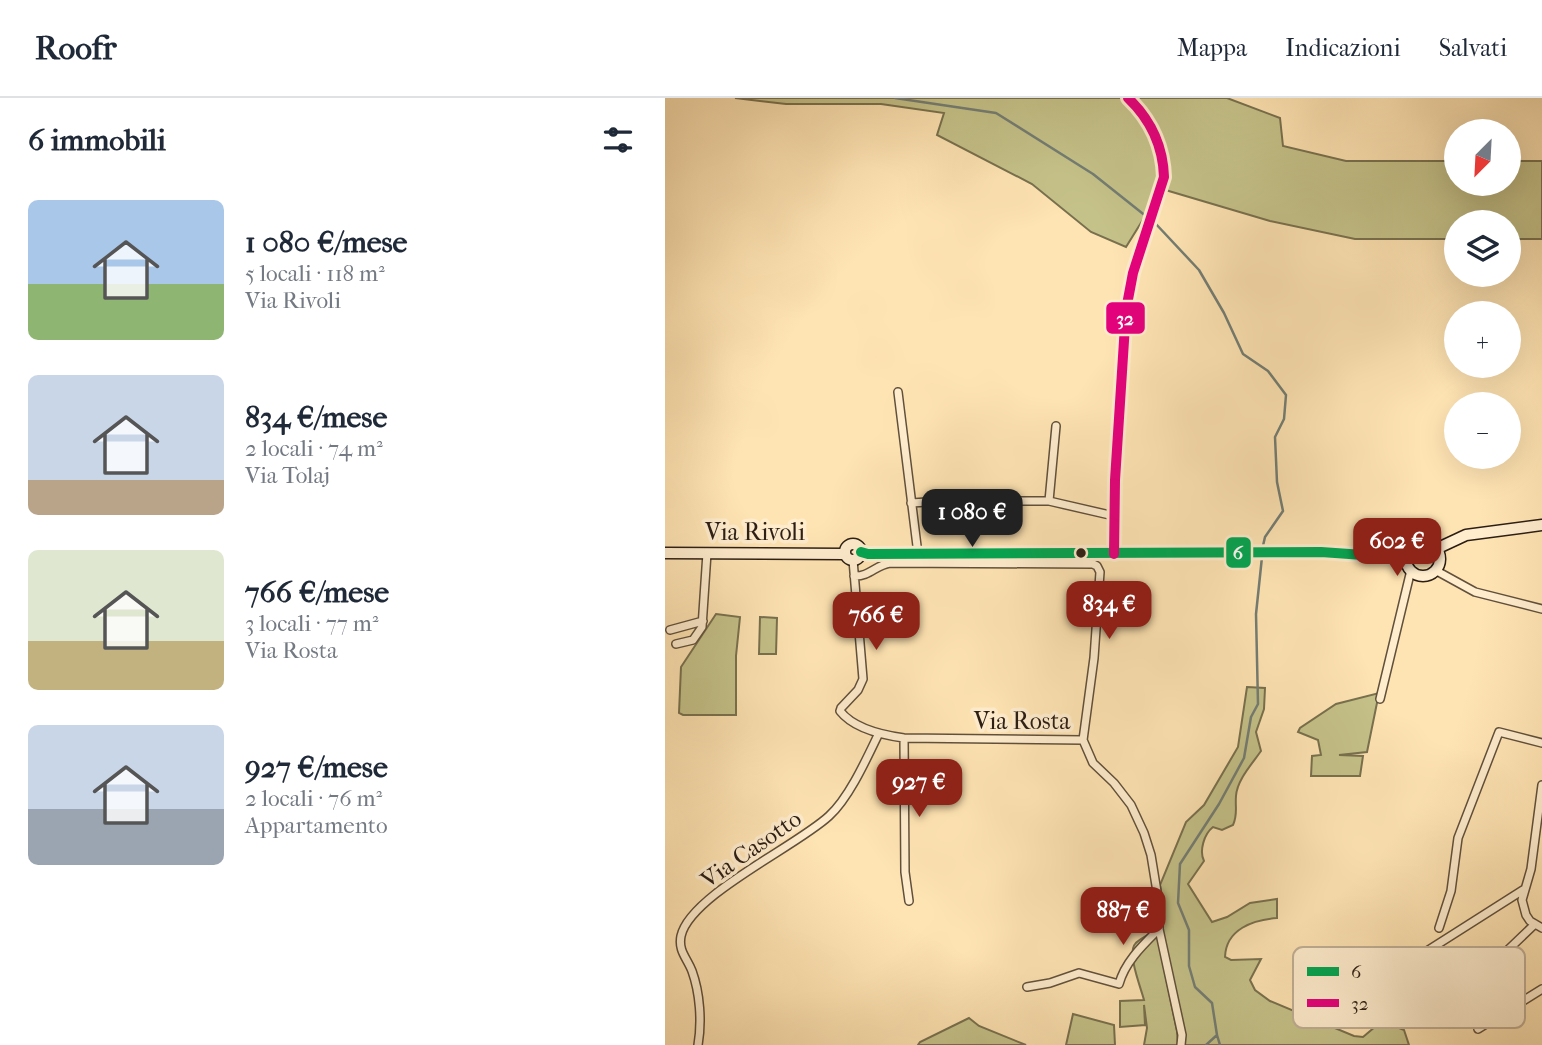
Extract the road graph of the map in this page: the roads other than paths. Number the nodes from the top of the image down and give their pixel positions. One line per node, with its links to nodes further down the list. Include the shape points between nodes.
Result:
1 (1128, 98): 6 (street, via 1156,135 1164,177 1127,298)
2 (898, 392): 5 (street)
3 (1056, 426): 4 (street)
4 (1049, 501): 5 (street); 6 (street)
5 (911, 503): 11 (street)
6 (1114, 516): 12 (street)
7 (1542, 525): 8 (street, via 1466,535)
8 (1436, 549): 14 (street, via 1419,542); 16 (street, via 1440,557)
9 (665, 553): 10 (street, Via Rivoli)
10 (707, 553): 13 (street, Via Rivoli); 19 (street)
11 (918, 554): 12 (street); 13 (street, via 861,552 858,559)
12 (1114, 554): 14 (street, via 1334,553)
13 (849, 557): 17 (street, Via Rosta)
14 (1406, 558): 15 (street)
15 (1411, 570): 16 (street, via 1426,575); 22 (street)
16 (1435, 570): 18 (street, via 1475,592)
17 (855, 576): 23 (street, Via Rosta, via 863,679 840,711); 25 (street, via 890,563 1097,566 1094,658)
18 (1542, 609)
19 (703, 621): 20 (street); 21 (street, via 693,640)
20 (670, 630)
21 (676, 644)
22 (1380, 699)
23 (879, 733): 24 (street, Via Rosta); 38 (street, Via Casotto, via 832,814 719,893 685,926 680,946 697,993)
24 (904, 738): 25 (street, Via Rosta); 29 (street)
25 (1083, 740): 32 (street, Via Rosta, via 1093,764 1131,804 1144,833 1159,904)
26 (1542, 743): 31 (street, via 1499,732 1458,838 1451,891)
27 (1542, 785): 28 (street, via 1531,869)
28 (1523, 890): 30 (street, via 1523,908); 33 (street)
29 (909, 901)
30 (1538, 926): 34 (street)
31 (1439, 928)
32 (1159, 929): 35 (street, via 1122,971 1119,984 1079,973); 39 (street, Via Rosta)
33 (1433, 947)
34 (1514, 947)
35 (1027, 987)
36 (1542, 989): 37 (street)
37 (1525, 1000)
38 (698, 1045)
39 (1181, 1045)

